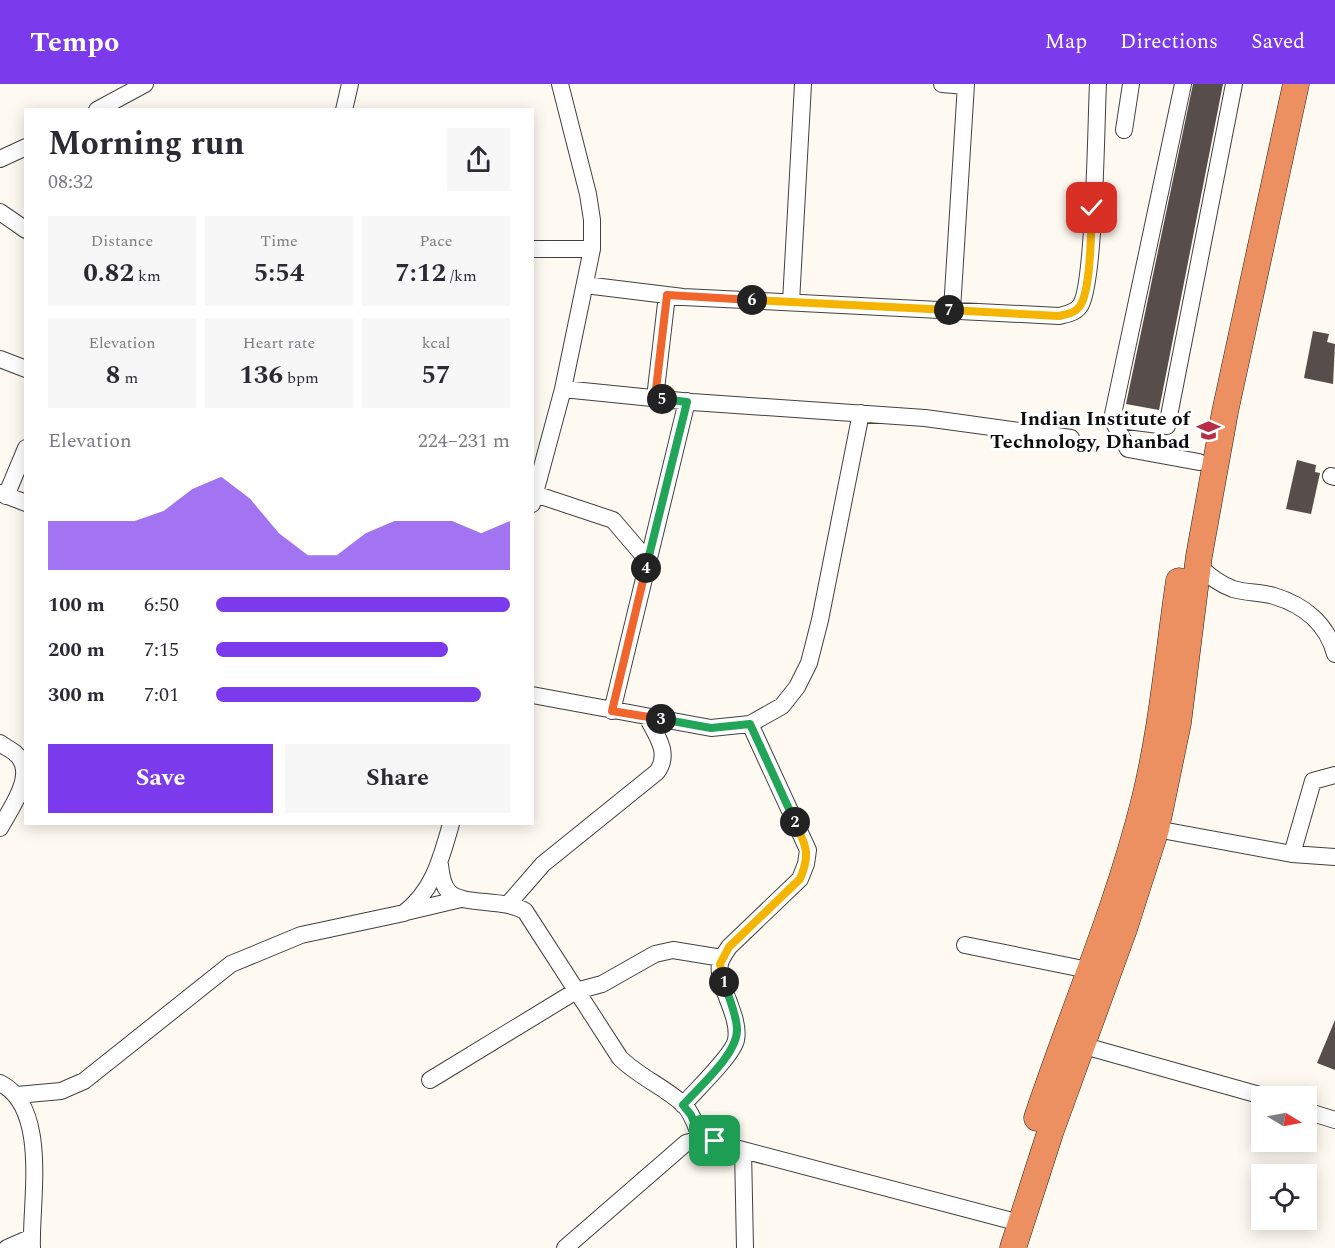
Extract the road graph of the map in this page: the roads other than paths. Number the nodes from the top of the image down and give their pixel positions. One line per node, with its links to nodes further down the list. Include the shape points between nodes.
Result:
1 (145, 84): 13 (street)
2 (350, 84): 14 (street)
3 (560, 84): 21 (street, via 588,194)
4 (803, 84): 24 (street)
5 (942, 84): 12 (street)
6 (1098, 84): 25 (street, via 1090,254 1081,305 1072,313 1059,316)
7 (1131, 84): 15 (street)
8 (1183, 84): 32 (street)
9 (1234, 84): 32 (street, via 1167,426)
10 (1279, 84): 36 (highway)
11 (1296, 84): 41 (highway, via 1225,412)
12 (966, 85): 25 (street)
13 (101, 108)
14 (344, 108)
15 (1124, 130)
16 (24, 148): 17 (street)
17 (0, 159)
18 (0, 212): 19 (street)
19 (24, 229)
20 (534, 249): 21 (street)
21 (592, 249): 22 (street)
22 (585, 285): 23 (street); 28 (street)
23 (667, 295): 24 (street); 29 (street)
24 (790, 302): 25 (street)
25 (952, 310)
26 (0, 359): 27 (street)
27 (24, 368)
28 (562, 389): 29 (street); 35 (street)
29 (655, 398): 30 (street)
30 (687, 402): 31 (street); 40 (street)
31 (861, 413): 33 (street); 46 (street, via 809,663 782,706)
32 (1112, 419): 36 (street, via 1128,449)
33 (1071, 438)
34 (24, 452): 37 (street)
35 (538, 461): 38 (street)
36 (1199, 462): 60 (highway, via 1149,782)
37 (3, 495): 39 (street)
38 (534, 499): 40 (street, via 613,520)
39 (24, 502)
40 (648, 561): 44 (street)
41 (1198, 566): 42 (street, via 1221,584 1274,596 1312,616 1325,629); 51 (highway, via 1178,723)
42 (1335, 654)
43 (534, 695): 44 (street)
44 (612, 711): 45 (street)
45 (647, 717): 46 (street, via 711,728); 56 (street, via 664,751 657,772 543,864)
46 (750, 724): 59 (street, via 807,850 806,864 800,879)
47 (0, 743): 50 (street, via 24,765 24,782)
48 (1335, 775): 52 (street, via 1313,780)
49 (451, 825): 54 (street)
50 (0, 828)
51 (1156, 829): 52 (street); 62 (highway)
52 (1292, 854): 53 (street)
53 (1335, 857)
54 (440, 865): 55 (street, via 443,883); 57 (street, via 424,893)
55 (461, 899): 56 (street); 57 (street)
56 (509, 903): 61 (street, via 530,916)
57 (404, 913): 66 (street, via 301,935 245,957 84,1081 43,1095)
58 (965, 945): 60 (street)
59 (722, 958): 61 (street, via 673,950 655,954 610,981); 67 (street, via 720,970 737,1027 736,1040)
60 (1088, 970): 72 (highway, via 1058,1056)
61 (576, 991): 63 (street); 67 (street, via 620,1058)
62 (1081, 1045): 65 (street); 72 (highway)
63 (430, 1080)
64 (0, 1083): 66 (street)
65 (1251, 1093)
66 (17, 1095): 73 (street, via 34,1153)
67 (683, 1105): 70 (street)
68 (1317, 1112): 69 (street)
69 (1332, 1114)
70 (701, 1139): 71 (street); 75 (street, via 686,1143)
71 (743, 1150): 72 (street); 76 (street)
72 (1012, 1221): 77 (highway); 78 (highway)
73 (32, 1242): 74 (street)
74 (7, 1248)
75 (566, 1248)
76 (745, 1248)
77 (996, 1248)
78 (1012, 1248)

